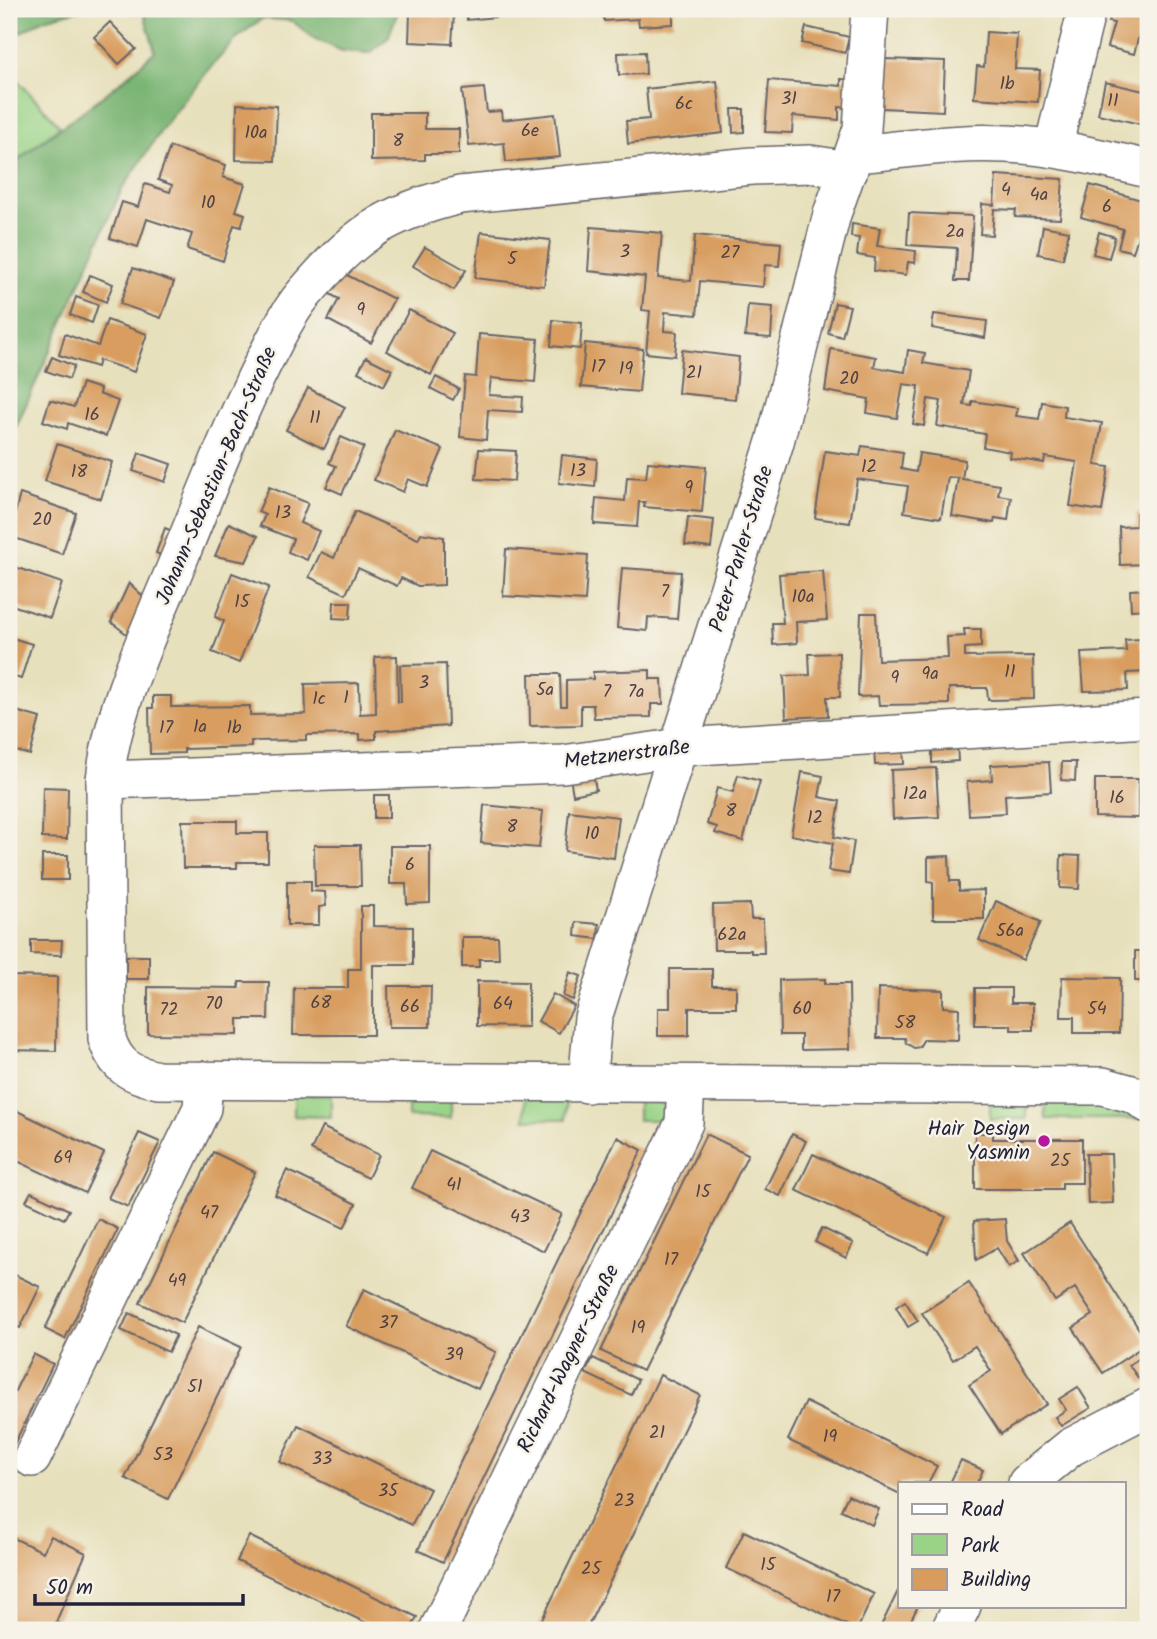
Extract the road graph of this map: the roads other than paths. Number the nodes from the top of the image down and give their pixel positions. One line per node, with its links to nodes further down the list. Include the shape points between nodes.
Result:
1 (870, 9): 4 (street, Peter-Parler-Straße, via 863,129)
2 (1087, 9): 3 (street)
3 (1054, 148): 4 (street, Johann-Sebastian-Bach-Straße, via 964,144); 5 (street, Johann-Sebastian-Bach-Straße)
4 (852, 162): 7 (street, Peter-Parler-Straße, via 832,214 775,442); 8 (street, Johann-Sebastian-Bach-Straße, via 752,166 460,195 400,212 361,236 301,297 246,397 140,656 111,741)
5 (1148, 169)
6 (1148, 719): 7 (street, Metznerstraße)
7 (681, 747): 8 (street, Metznerstraße, via 563,764); 10 (street, Peter-Parler-Straße, via 593,1018)
8 (105, 780): 9 (street, Johann-Sebastian-Bach-Straße, via 107,1038 121,1066 135,1074 158,1080)
9 (204, 1080): 10 (street); 14 (street, via 202,1108)
10 (587, 1084): 11 (street)
11 (686, 1084): 12 (street, via 1103,1086); 17 (street, Richard-Wagner-Straße, via 684,1123)
12 (1148, 1104)
13 (1148, 1407): 15 (street, via 1070,1447)
14 (32, 1458)
15 (1028, 1482)
16 (961, 1608): 18 (street)
17 (438, 1630)
18 (950, 1630)

